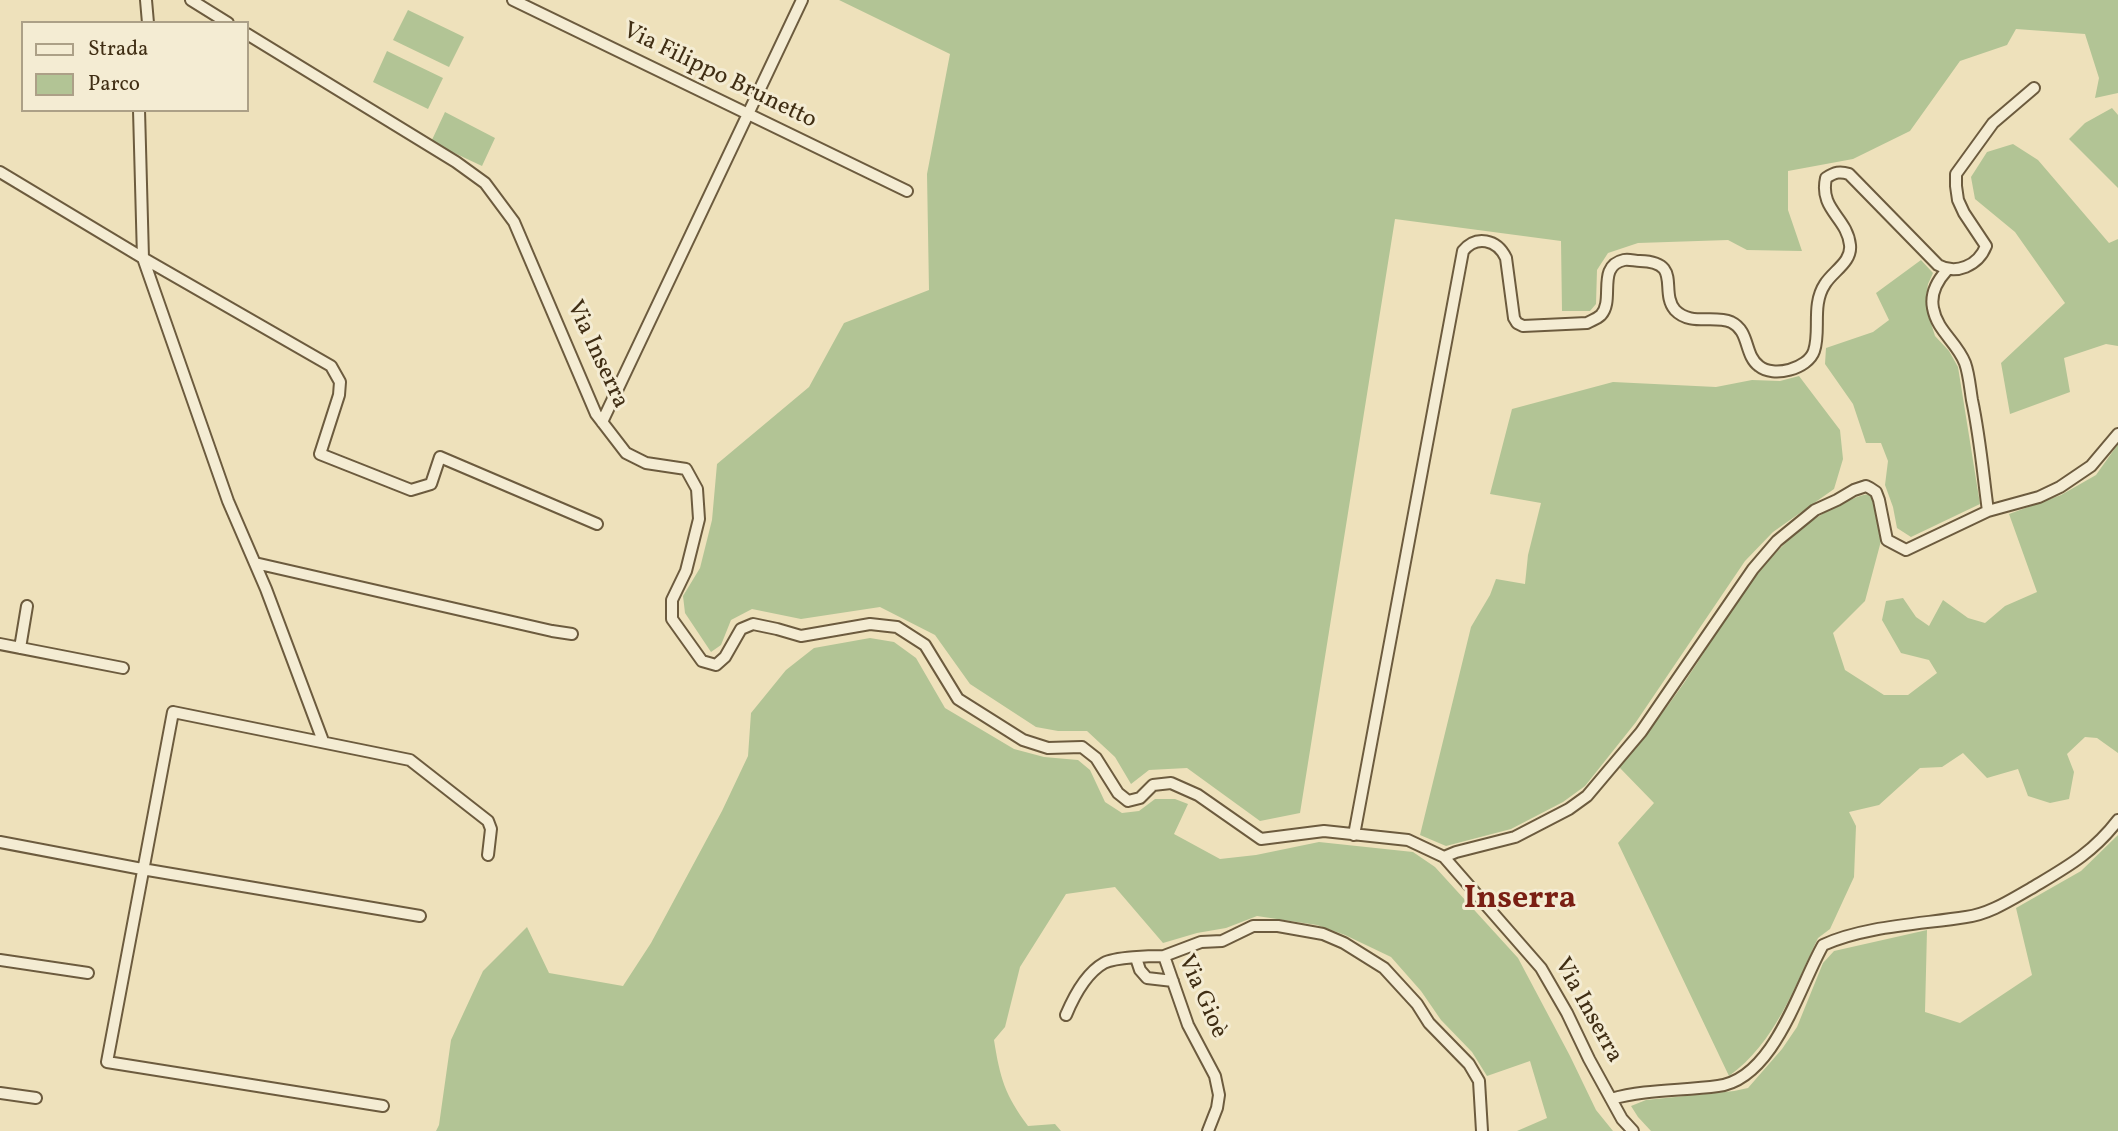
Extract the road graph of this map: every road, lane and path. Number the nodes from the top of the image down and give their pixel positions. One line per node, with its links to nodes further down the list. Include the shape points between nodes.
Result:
1 (146, 0): 5 (street)
2 (191, 0): 6 (street)
3 (513, 0): 10 (street, Via Filippo Brunetto)
4 (802, 0): 10 (street)
5 (148, 21)
6 (225, 21)
7 (248, 35): 15 (street, Via Inserra, via 485,183 514,222)
8 (2034, 88): 14 (street, via 1993,123 1956,174 1958,200 1986,246 1967,267)
9 (139, 112): 13 (street)
10 (748, 114): 12 (street, Via Filippo Brunetto); 15 (street)
11 (0, 172): 13 (street)
12 (907, 191)
13 (143, 258): 18 (street, via 331,366 340,382 339,395 320,454 411,490 431,484 440,457); 19 (street, via 228,501)
14 (1947, 270): 17 (street, via 1937,281 1933,307 1938,324 1965,364); 27 (street, via 1849,174 1826,177 1825,196 1848,234 1851,249 1819,297 1812,355 1795,368 1778,371 1758,366 1738,326 1691,318 1676,310 1667,273 1649,261 1623,260 1614,266 1606,282 1604,313 1597,318 1587,323 1522,326 1514,318 1502,250 1487,241 1468,244 1462,251)
15 (602, 422): 27 (street, Via Inserra, via 626,453 646,463 686,469 697,489 699,519 686,571 672,600 672,619 702,661 716,665 741,629 753,624 801,636 870,624 897,628 925,645 958,699 1024,740 1048,748 1082,747 1096,758 1128,801 1140,798 1153,785 1171,783 1198,795 1261,839 1324,831)
16 (2118, 434): 17 (street, via 2091,466 2060,487)
17 (1988, 511): 30 (street, via 1906,550 1887,540 1879,499 1866,486 1815,510 1777,541 1753,569 1641,732 1587,796 1515,836)
18 (597, 524)
19 (255, 563): 21 (street); 25 (street)
20 (27, 606): 23 (street)
21 (572, 634)
22 (0, 644): 23 (street)
23 (20, 648): 24 (street)
24 (123, 668)
25 (323, 741): 29 (street, via 410,760 488,821); 31 (street, via 173,712)
26 (2118, 820): 41 (street, via 2077,861 1984,913 1924,921 1823,945 1788,1022 1736,1082)
27 (1354, 835): 30 (street, Via Inserra, via 1408,840)
28 (0, 842): 31 (street)
29 (488, 855)
30 (1444, 857): 41 (street, Via Inserra, via 1541,968)
31 (142, 869): 32 (street); 42 (street, via 107,1062)
32 (420, 916)
33 (1164, 956): 34 (street, Via Gioè); 37 (street, Via Gioè); 44 (street, via 1201,942 1222,941 1253,926 1323,934 1344,943 1384,968 1469,1064 1479,1081)
34 (1136, 958): 37 (street, via 1147,978); 38 (street, Via Gioè, via 1106,962 1091,974)
35 (0, 960): 36 (street)
36 (88, 973)
37 (1173, 981): 43 (street, Via Gioè, via 1188,1025 1215,1076 1219,1095)
38 (1066, 1015)
39 (0, 1093): 40 (street)
40 (36, 1098)
41 (1611, 1099): 45 (street, Via Inserra)
42 (383, 1106)
43 (1208, 1131)
44 (1482, 1131)
45 (1633, 1131)

